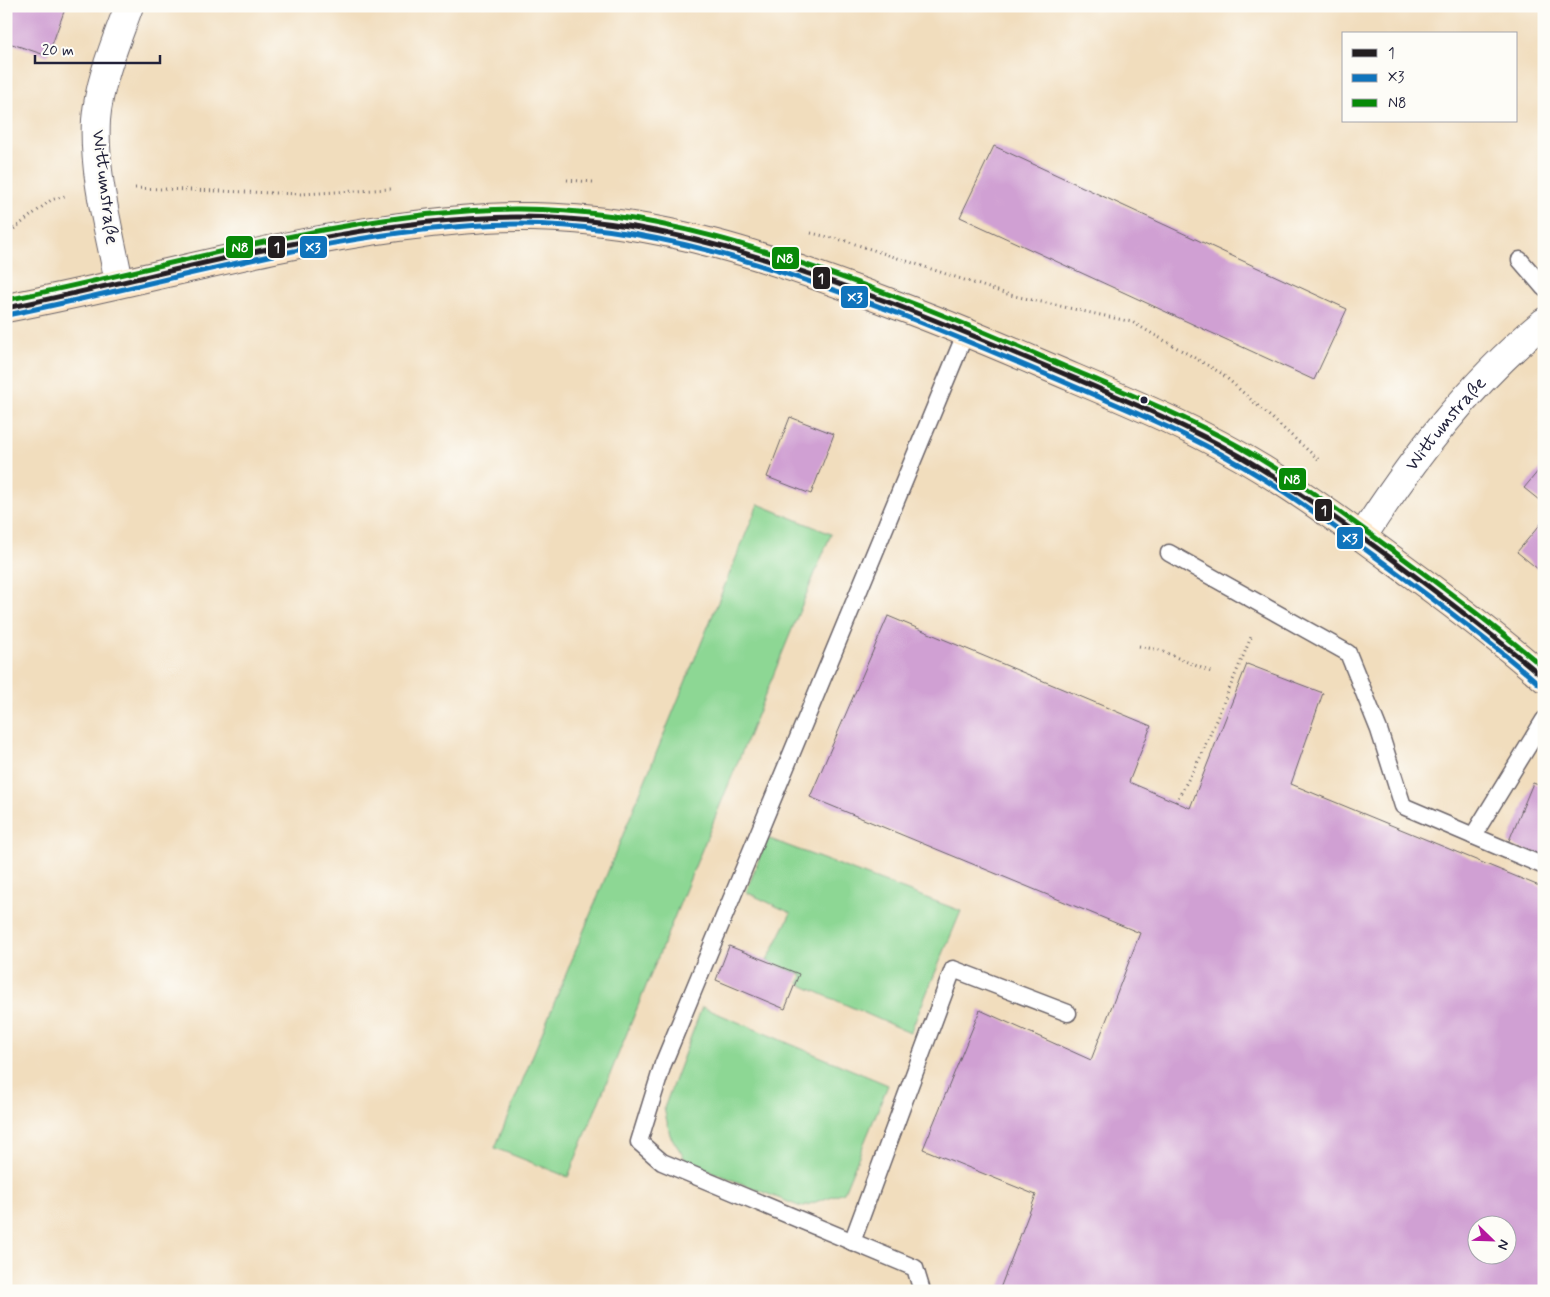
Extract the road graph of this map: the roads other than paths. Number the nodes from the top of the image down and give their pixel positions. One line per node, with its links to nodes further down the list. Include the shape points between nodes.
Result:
1 (129, 6): 3 (street, Wittumstraße, via 110,59 96,118 101,187)
2 (1520, 260): 4 (lane)
3 (119, 282): 5 (main road); 7 (main road, via 339,235 456,220 552,218 640,227 742,249 833,280)
4 (1544, 288)
5 (6, 308)
6 (1544, 322): 8 (street, Wittumstraße, via 1502,358 1445,421 1404,473)
7 (966, 332): 8 (main road, via 1200,435 1261,468); 15 (lane, via 663,1064 639,1142 662,1162)
8 (1362, 537): 10 (main road)
9 (1169, 553): 12 (lane, via 1348,653 1379,730 1403,806)
10 (1544, 678)
11 (1544, 720): 12 (lane)
12 (1472, 836): 13 (lane)
13 (1544, 866)
14 (1068, 1013): 15 (lane, via 953,969)
15 (852, 1242): 16 (lane, via 916,1268)
16 (922, 1291)

